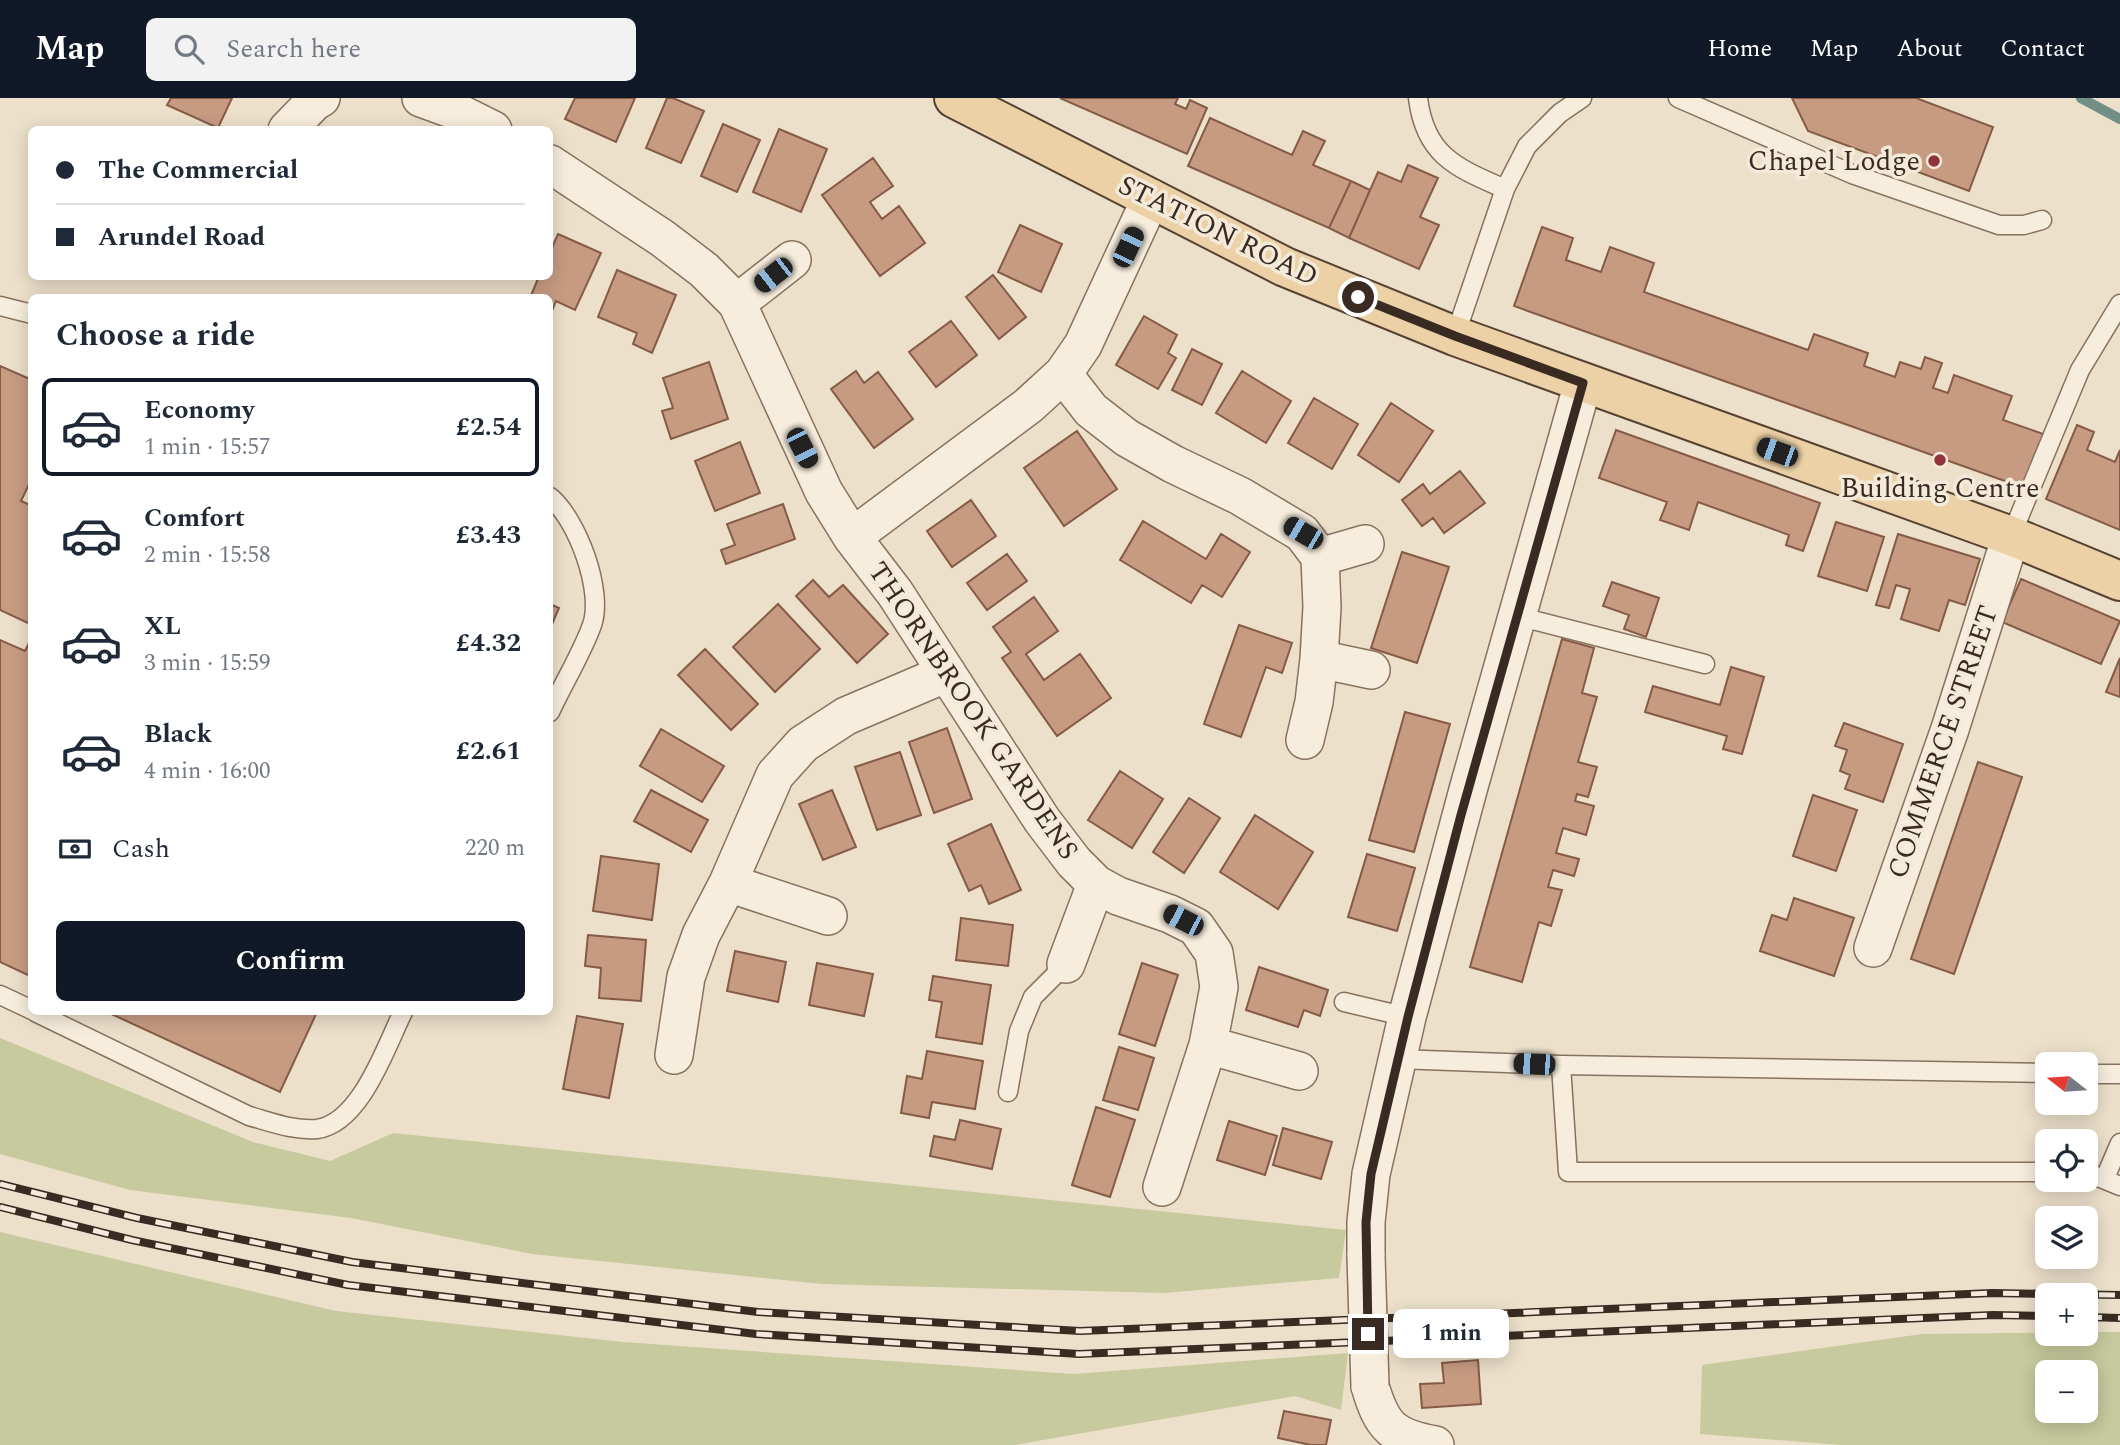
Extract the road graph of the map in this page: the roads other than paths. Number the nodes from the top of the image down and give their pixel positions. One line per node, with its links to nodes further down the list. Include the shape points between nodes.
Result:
1 (321, 98): 7 (street)
2 (421, 98): 8 (street)
3 (954, 98): 11 (main road, STATION ROAD)
4 (1418, 98): 10 (lane, via 1420,117 1434,147 1462,170)
5 (1582, 98): 10 (lane, via 1527,146)
6 (1678, 98): 12 (lane, via 1852,174 1998,225)
7 (291, 126)
8 (485, 126)
9 (553, 166): 14 (street, THORNBROOK GARDENS, via 662,238)
10 (1505, 189): 18 (lane)
11 (1151, 198): 18 (main road, STATION ROAD, via 1257,255); 19 (street, THORNBROOK GARDENS, via 1083,345)
12 (2042, 220)
13 (792, 260): 14 (street)
14 (737, 303): 23 (street, THORNBROOK GARDENS, via 802,448)
15 (2120, 304): 22 (lane, via 2080,370)
16 (0, 306): 17 (lane)
17 (28, 313)
18 (1455, 336): 20 (main road, STATION ROAD)
19 (1063, 374): 23 (street, THORNBROOK GARDENS, via 1028,406); 25 (street, via 1091,410 1127,438 1303,533)
20 (1583, 383): 22 (main road, STATION ROAD); 27 (street)
21 (553, 502): 32 (lane, via 580,542 594,584 593,623)
22 (2011, 536): 26 (main road, STATION ROAD); 37 (street, COMMERCE STREET)
23 (852, 537): 31 (street, THORNBROOK GARDENS)
24 (1365, 544): 25 (street)
25 (1320, 557): 28 (street)
26 (2120, 581)
27 (1517, 616): 29 (lane); 44 (street)
28 (1319, 659): 30 (street); 33 (street)
29 (1705, 664)
30 (1371, 670)
31 (947, 673): 34 (street, via 846,716 803,744 775,775); 35 (street, THORNBROOK GARDENS, via 1042,820)
32 (553, 706)
33 (1305, 740)
34 (728, 883): 36 (street); 46 (street, via 686,977)
35 (1096, 884): 38 (street, THORNBROOK GARDENS); 45 (street, THORNBROOK GARDENS, via 1196,927 1214,953 1219,987)
36 (828, 916)
37 (1873, 948)
38 (1066, 964): 53 (lane, via 1033,997 1019,1031)
39 (0, 995): 41 (lane)
40 (1344, 1002): 44 (lane)
41 (28, 1009)
42 (41, 1015): 43 (lane, via 249,1116 285,1127 318,1129 339,1120 360,1098)
43 (402, 1015)
44 (1408, 1017): 47 (street)
45 (1208, 1045): 49 (street); 57 (street, THORNBROOK GARDENS)
46 (674, 1055)
47 (1397, 1059): 48 (lane); 58 (street, bridge, via 1371,1174 1366,1222 1370,1386)
48 (1561, 1065): 50 (lane); 55 (lane, via 1569,1172)
49 (1299, 1071)
50 (2035, 1073)
51 (2098, 1074): 52 (lane)
52 (2120, 1074)
53 (1008, 1092)
54 (2120, 1143): 56 (lane)
55 (2035, 1172)
56 (2113, 1182)
57 (1162, 1187)
58 (1382, 1435): 59 (street)
59 (1435, 1445)

